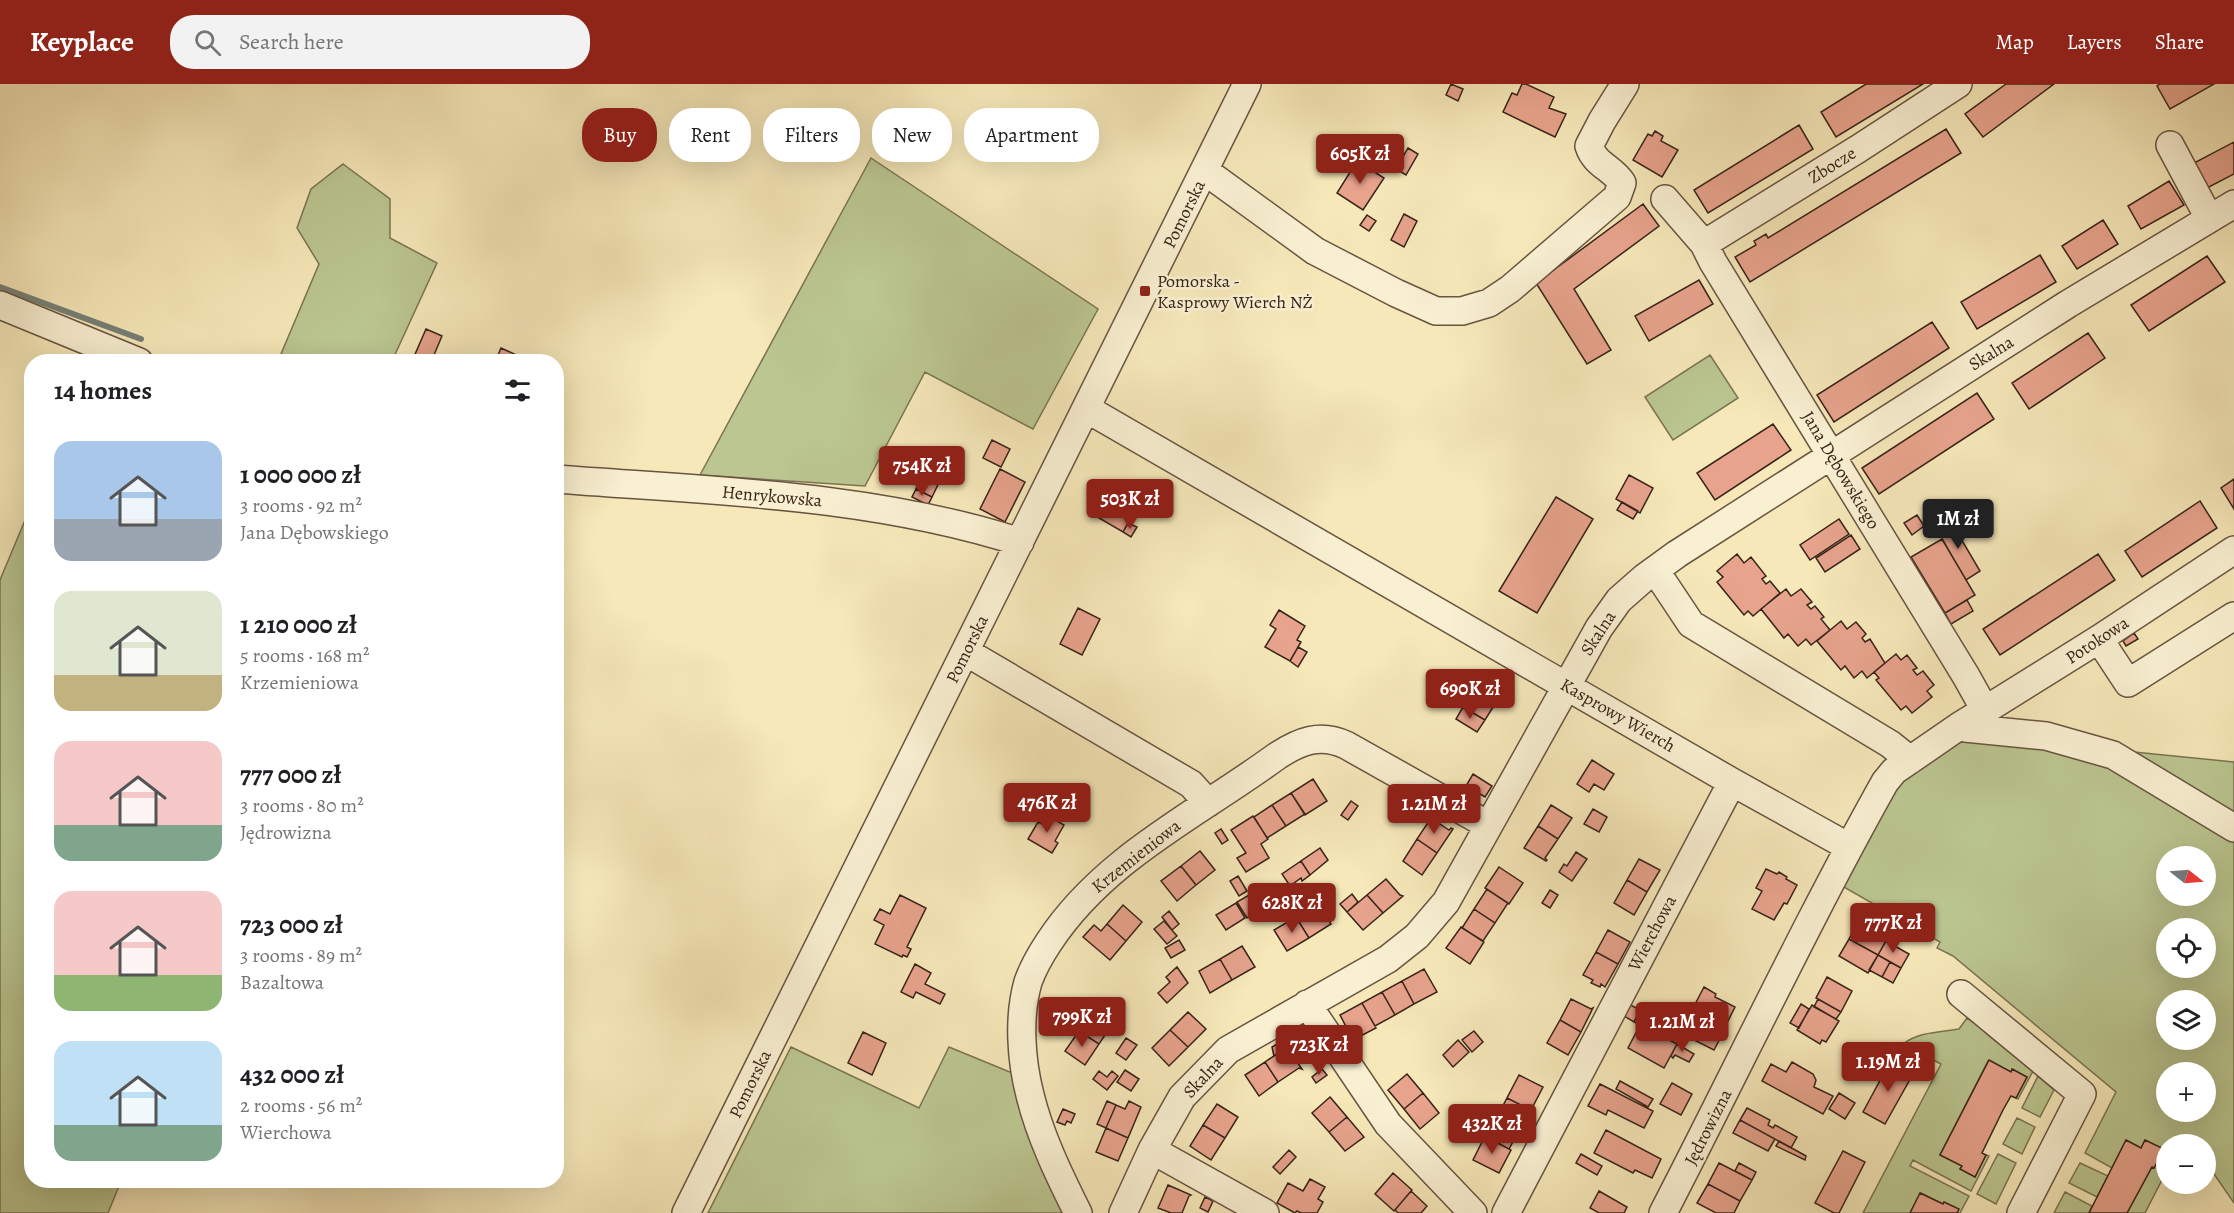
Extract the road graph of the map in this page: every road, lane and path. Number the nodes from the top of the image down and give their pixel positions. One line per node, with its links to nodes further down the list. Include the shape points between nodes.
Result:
1 (1247, 84): 5 (street, Pomorska)
2 (1625, 84): 5 (street, via 1589,146 1598,163 1622,183 1617,197 1510,289 1489,303 1462,311 1436,311 1315,251)
3 (1958, 84): 9 (street, Zbocze)
4 (2169, 145): 8 (street)
5 (1205, 171): 12 (street, Pomorska)
6 (1665, 199): 9 (street, Jana Dębowskiego)
7 (2234, 204): 8 (street, Skalna)
8 (2209, 218): 13 (street, Skalna)
9 (1704, 244): 13 (street, Jana Dębowskiego)
10 (0, 304): 11 (street)
11 (120, 354)
12 (1087, 409): 15 (street, Pomorska); 21 (street, Kasprowy Wierch)
13 (1832, 454): 17 (street, Skalna); 22 (street, Jana Dębowskiego)
14 (564, 479): 15 (street, Henrykowska, via 860,505 977,528)
15 (1020, 542): 20 (street, Pomorska)
16 (2234, 550): 19 (street, Potokowa)
17 (1655, 570): 21 (street, Skalna, via 1619,600); 23 (street, via 1691,624)
18 (2234, 616): 19 (street, via 2128,683)
19 (2099, 639): 22 (street, Potokowa)
20 (966, 652): 25 (street, via 1191,784); 32 (street, Pomorska)
21 (1566, 684): 24 (street, Kasprowy Wierch); 26 (street, Skalna)
22 (1976, 722): 23 (street); 27 (street, via 2113,755)
23 (1911, 760): 28 (street, via 1890,776)
24 (1732, 782): 28 (street, Kasprowy Wierch); 37 (street, Wierchowa)
25 (1208, 803): 26 (street, Krzemieniowa, via 1288,748 1320,738 1346,745); 33 (street, Krzemieniowa, via 1146,845 1089,891 1054,934 1028,982 1023,1039 1029,1094 1041,1132)
26 (1488, 825): 30 (street, Skalna, via 1446,902 1417,936 1388,959)
27 (2234, 828)
28 (1849, 847): 38 (street, Jędrowizna)
29 (1961, 994): 39 (street, via 2082,1094)
30 (1307, 1004): 31 (street, Skalna, via 1228,1050 1182,1097); 36 (street, via 1388,1124)
31 (1152, 1150): 34 (street, Skalna); 35 (street)
32 (686, 1213)
33 (1078, 1213)
34 (1124, 1213)
35 (1265, 1213)
36 (1473, 1213)
37 (1506, 1213)
38 (1663, 1213)
39 (2021, 1213)

